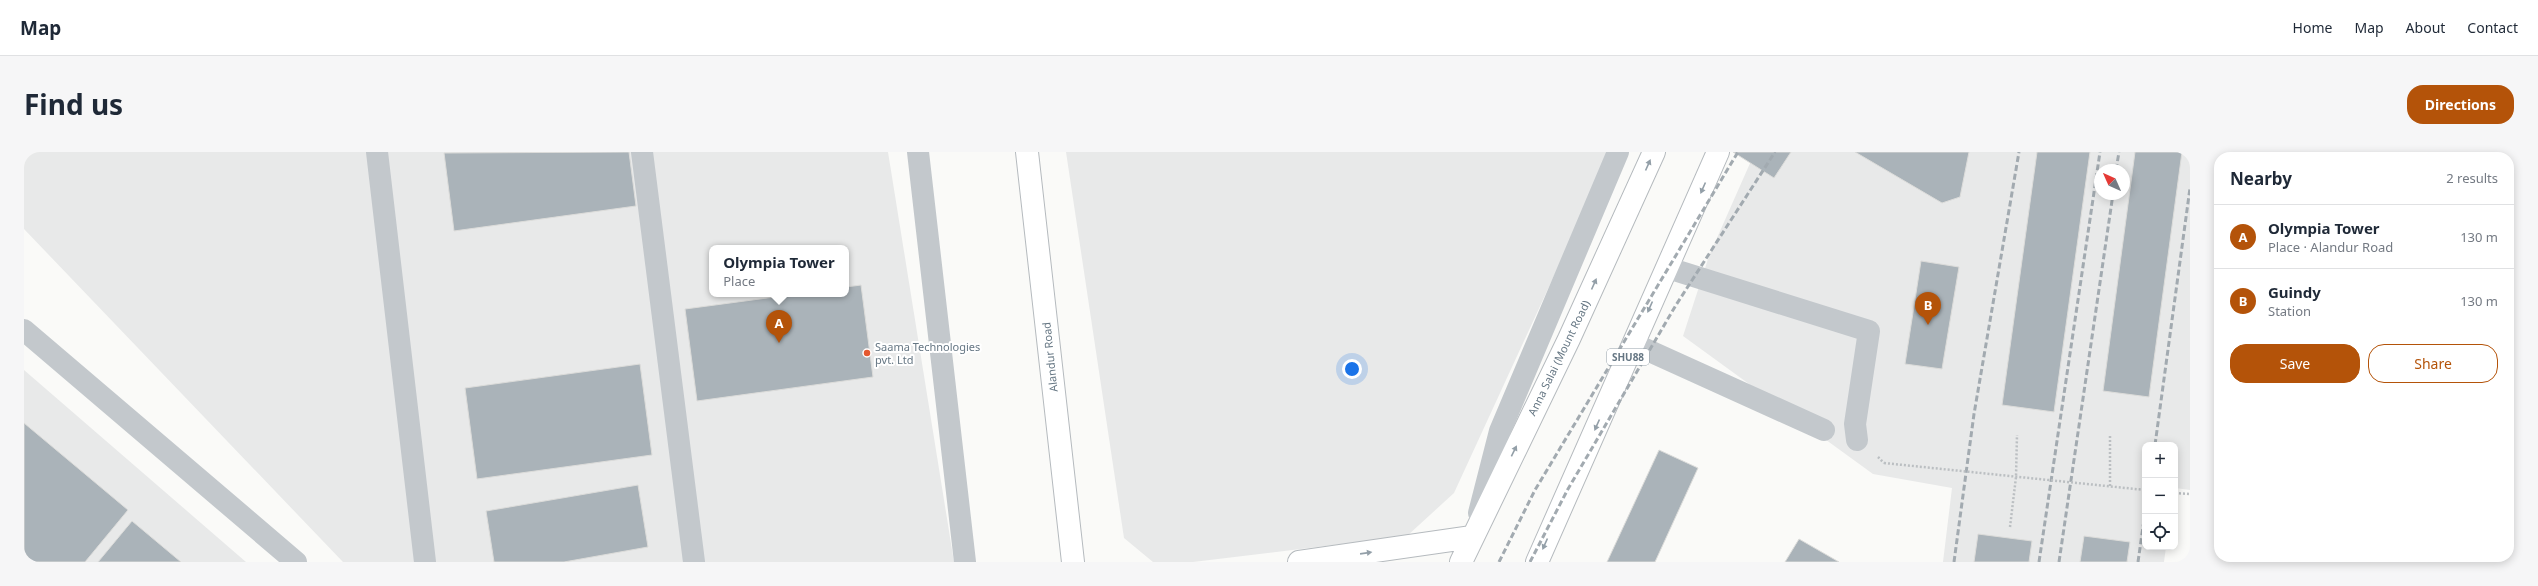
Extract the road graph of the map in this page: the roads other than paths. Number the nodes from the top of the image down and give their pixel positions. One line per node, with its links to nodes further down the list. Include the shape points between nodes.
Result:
1 (377, 152): 15 (street)
2 (642, 152): 16 (street)
3 (918, 152): 17 (street)
4 (1027, 152): 18 (main road, Alandur Road)
5 (1618, 152): 13 (street, via 1500,431)
6 (1654, 152): 13 (main road, Anna Salai (Mount Road), one-way to 6, via 1569,339)
7 (1718, 152): 8 (main road, SHU88, one-way to 8)
8 (1668, 268): 10 (main road, SHU88, one-way to 10); 12 (street, via 1869,331 1855,424)
9 (24, 330): 14 (street)
10 (1634, 344): 11 (street); 21 (main road, SHU88, one-way to 21)
11 (1824, 430)
12 (1857, 440)
13 (1472, 537): 19 (main road, one-way to 13); 20 (main road, Anna Salai (Mount Road))
14 (296, 562)
15 (425, 562)
16 (694, 562)
17 (965, 562)
18 (1073, 562)
19 (1299, 562)
20 (1461, 562)
21 (1537, 562)

